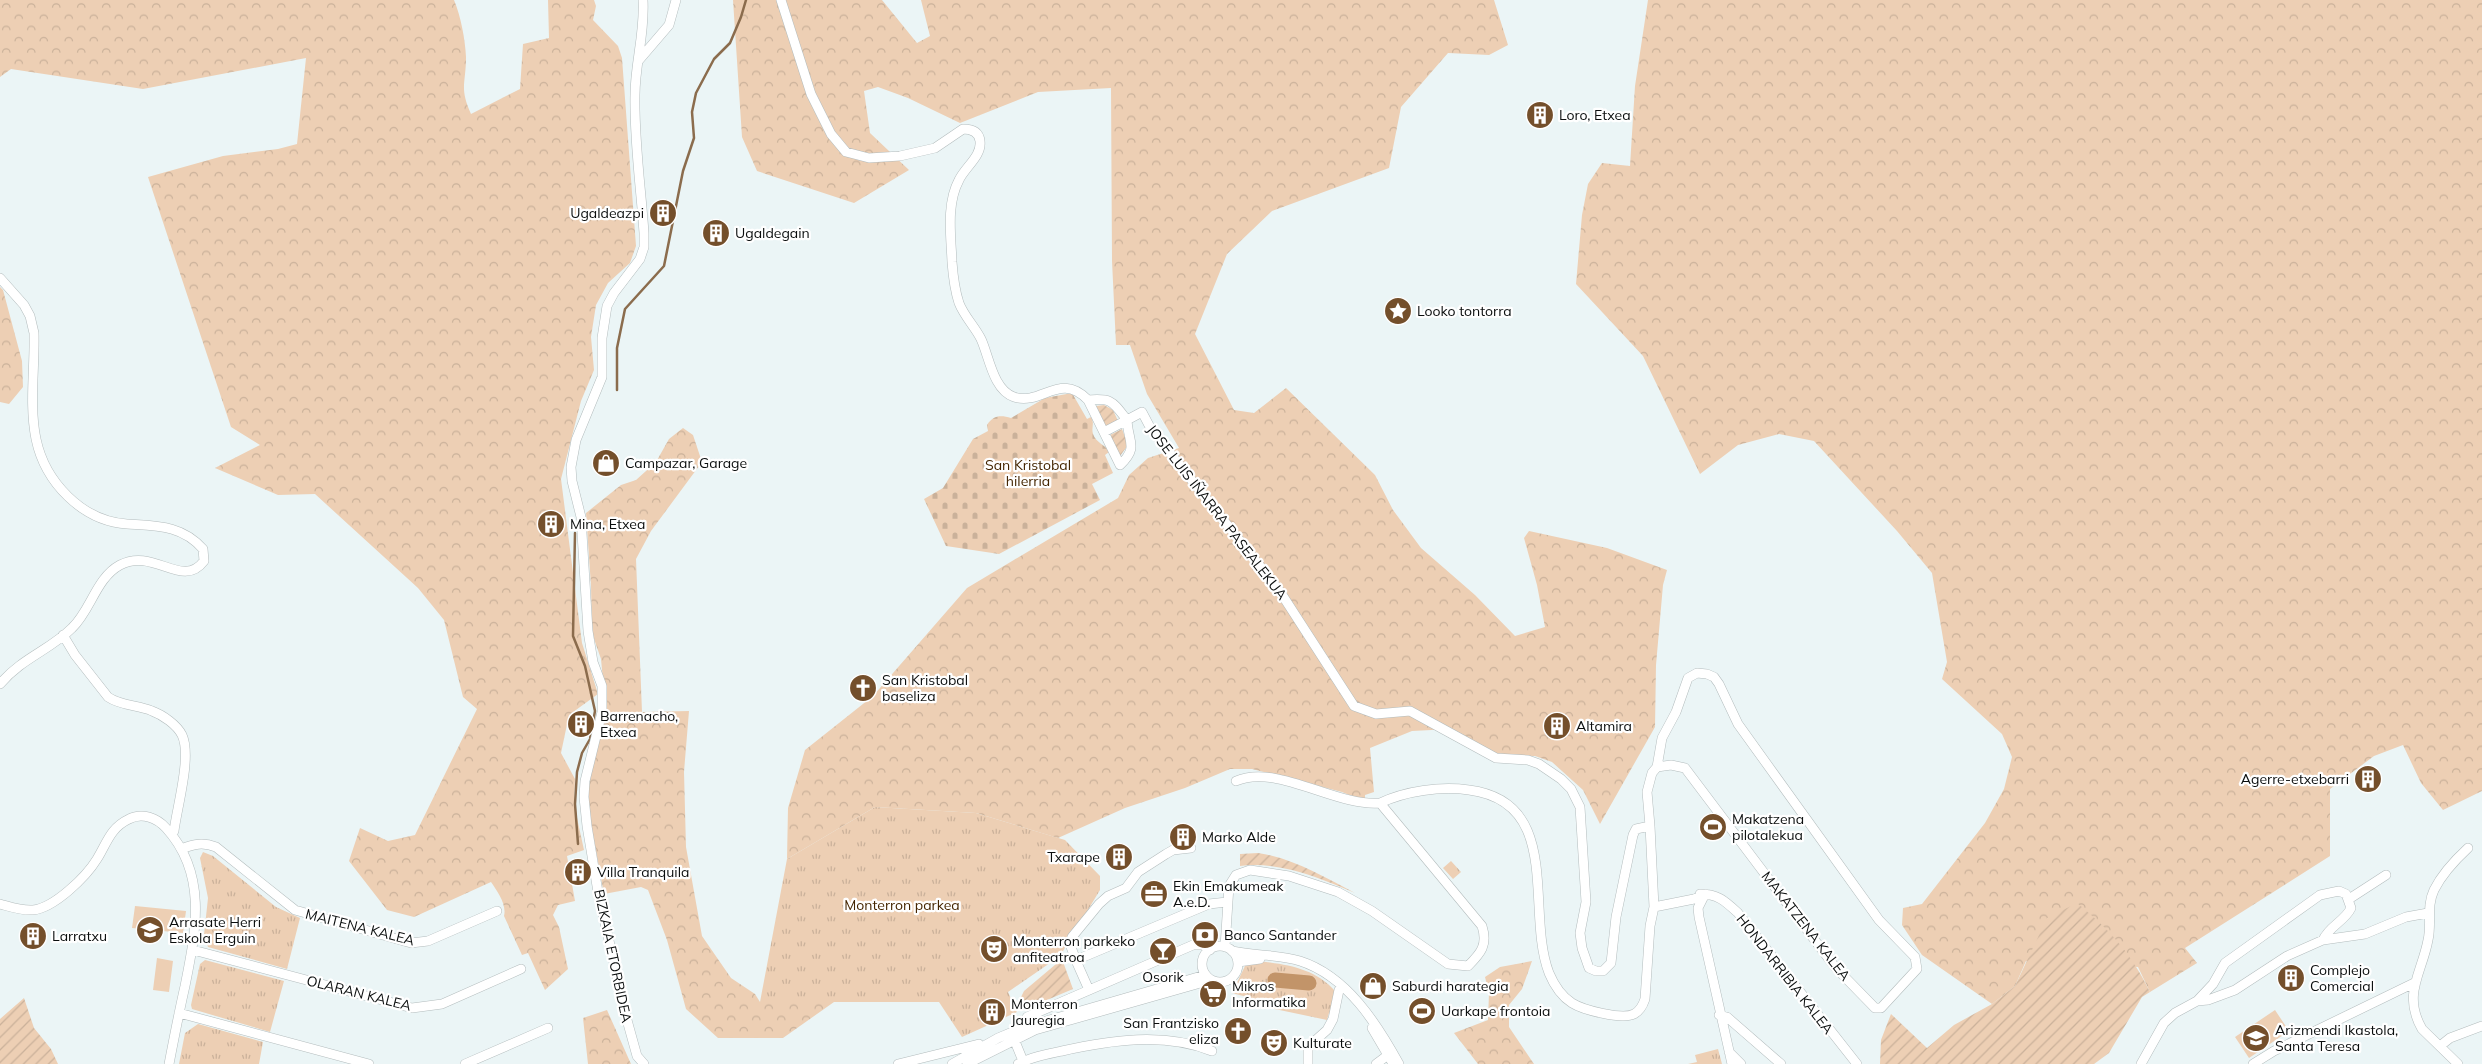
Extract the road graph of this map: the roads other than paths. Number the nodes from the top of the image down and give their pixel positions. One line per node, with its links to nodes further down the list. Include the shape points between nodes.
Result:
1 (643, 0): 4 (street, BIZKAIA ETORBIDEA, via 644,32)
2 (676, 0): 4 (street, via 669,25)
3 (780, 0): 6 (street, via 811,94 831,134 846,152 869,158 900,156 935,148 963,129 978,134 980,146 977,154 959,179 952,198 952,264 960,306 981,339 999,383 1011,395 1024,398 1064,387 1080,391)
4 (639, 61): 56 (street, BIZKAIA ETORBIDEA, via 634,115 644,248 640,259 607,306 602,338 602,377 576,440 572,481 581,517 588,631 593,662 602,686 602,712 585,781 587,826 625,1012 634,1048)
5 (0, 278): 9 (street, via 30,316 35,349 36,440 55,480 72,502 88,513 118,523 166,526 182,531 203,549 204,560 191,572 185,573 151,561 138,560 120,565 104,579 80,620)
6 (1088, 400): 7 (street, JOSE LUIS IÑARRA PASEALEKUA, via 1106,398); 8 (street, JOSE LUIS IÑARRA PASEALEKUA)
7 (1127, 420): 8 (street); 8 (street, JOSE LUIS IÑARRA PASEALEKUA, via 1132,444 1130,456 1120,465); 14 (street, JOSE LUIS IÑARRA PASEALEKUA, via 1142,412 1151,429 1279,590 1354,706 1376,714 1410,711 1496,758 1539,764 1571,788 1580,807 1586,902 1581,919 1582,948 1585,962 1596,971 1603,971 1611,963 1616,917 1633,835 1636,829)
8 (1104, 432)
9 (63, 635): 10 (street, via 19,665); 15 (street, via 108,697 153,711 182,734 183,786)
10 (0, 684)
11 (1657, 767): 11 (street, MAKATZENA KALEA, via 1662,738 1676,712 1688,678 1697,674 1714,677 1724,690 1738,724 1880,920 1915,957 1915,973 1881,1008 1875,1008 1835,967 1685,768); 14 (street, MAKATZENA KALEA, via 1647,792)
12 (1236, 781): 13 (street, via 1257,776 1295,783 1353,802)
13 (1380, 803): 23 (street, via 1482,926 1485,937 1482,952 1468,966 1448,964 1372,911 1317,884 1289,876 1250,870 1236,875 1229,886); 25 (street, via 1393,797 1422,792 1462,789 1488,793 1512,809 1522,820 1533,846 1544,953 1549,972 1562,995 1581,1008 1627,1016 1642,1007 1646,999)
14 (1650, 826): 25 (street)
15 (172, 834): 18 (street); 24 (street, via 153,818 131,818 116,827 89,870 47,906 31,911)
16 (1191, 848): 34 (street, via 1166,854 1138,872 1126,888 1099,904 1072,937 1071,947)
17 (2468, 848): 28 (street, via 2435,888)
18 (181, 849): 27 (street, MAITENA KALEA, via 200,843 216,847 295,910 411,943 428,941); 31 (street, via 191,868 196,892)
19 (2386, 875): 21 (street)
20 (1706, 894): 22 (street); 26 (street); 67 (street, HONDARRIBIA KALEA, via 1722,898 1738,913)
21 (2349, 899): 29 (street, via 2351,908 2348,915 2326,932); 40 (street, via 2339,891 2330,891 2304,906 2225,963 2213,984)
22 (1686, 900): 25 (street); 26 (street)
23 (1227, 902): 30 (street); 34 (street, via 1208,904 1081,958)
24 (0, 904)
25 (1654, 907)
26 (1698, 908): 42 (street)
27 (497, 911)
28 (2428, 913): 29 (street, via 2406,917 2365,934); 37 (street, via 2428,941)
29 (2323, 940): 40 (street, via 2287,956 2235,990)
30 (1229, 949): 32 (street, via 1217,947); 33 (street); 63 (street, via 1301,961 1328,975 1377,1026)
31 (192, 950): 35 (street, OLARAN KALEA, via 412,1008 442,1004); 41 (street)
32 (1210, 950): 36 (street, via 1202,964); 38 (street, via 1203,945 1193,945)
33 (1238, 962): 36 (street, via 1227,986); 39 (street, via 1259,959 1301,966 1318,973)
34 (1077, 963): 38 (street)
35 (521, 968)
36 (1208, 977): 45 (street); 47 (street)
37 (2414, 982): 48 (street, via 2414,1007 2422,1029); 69 (street)
38 (1089, 990): 45 (street, via 1027,1017)
39 (1339, 990): 51 (street, via 1374,1031); 60 (street, via 1333,1019 1327,1030 1308,1047)
40 (2197, 1001): 68 (street, via 2165,1022)
41 (179, 1013): 53 (street); 54 (street)
42 (1719, 1015): 50 (street); 66 (street, via 1727,1017)
43 (2482, 1026): 48 (street, via 2450,1038)
44 (548, 1028): 55 (street)
45 (1022, 1028): 46 (street)
46 (998, 1038): 57 (street); 58 (street)
47 (1014, 1039): 52 (street); 59 (street)
48 (2440, 1046): 70 (street)
49 (1212, 1051): 52 (street, via 1194,1044 1166,1040 1116,1041)
50 (1728, 1051): 64 (street); 65 (street)
51 (1388, 1055): 61 (street); 62 (street)
52 (1020, 1063)
53 (168, 1064)
54 (369, 1064)
55 (465, 1064)
56 (644, 1064)
57 (898, 1064)
58 (952, 1064)
59 (967, 1064)
60 (1308, 1064)
61 (1376, 1064)
62 (1393, 1064)
63 (1399, 1064)
64 (1732, 1064)
65 (1741, 1064)
66 (1781, 1064)
67 (1857, 1064)
68 (2141, 1064)
69 (2253, 1064)
70 (2458, 1064)

